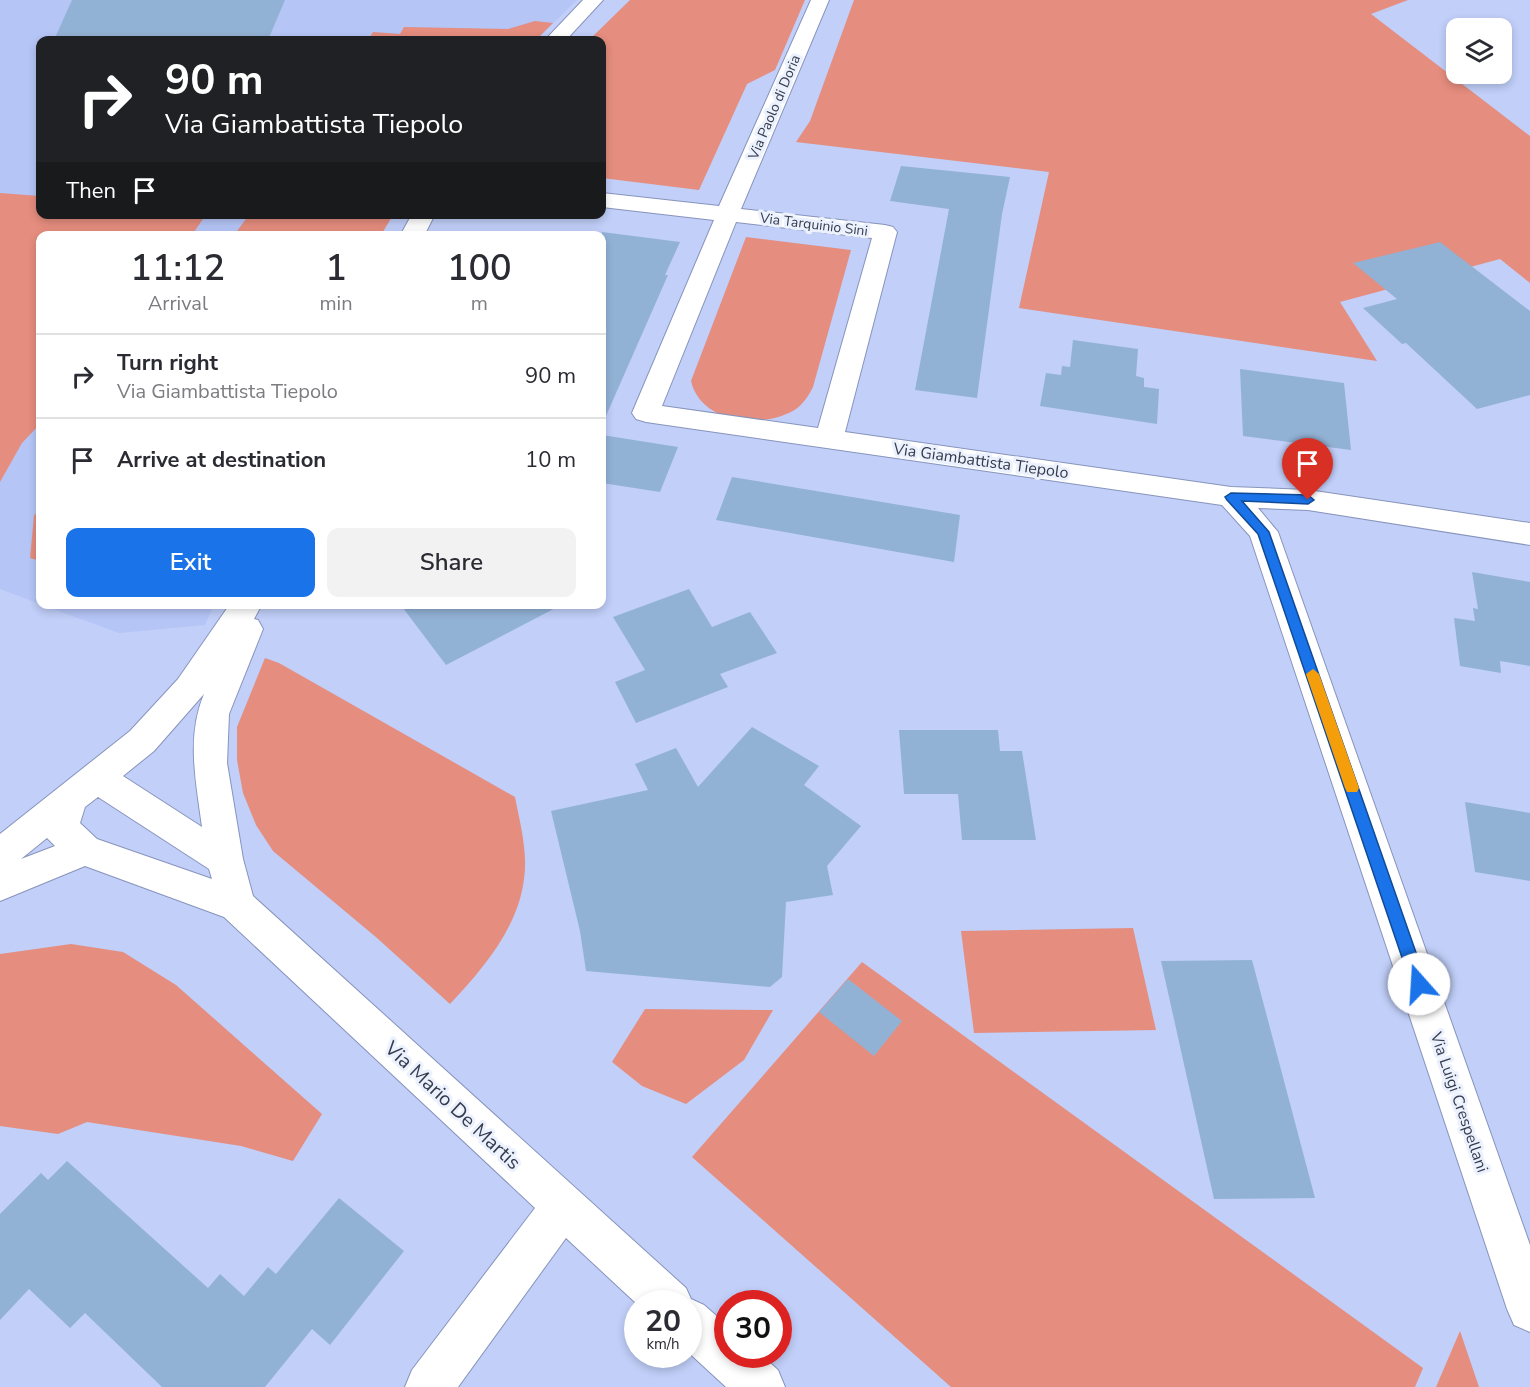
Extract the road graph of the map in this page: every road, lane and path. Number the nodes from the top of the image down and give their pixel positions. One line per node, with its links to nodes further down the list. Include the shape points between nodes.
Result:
1 (594, 0): 3 (street)
2 (820, 0): 5 (street, Via Paolo di Doria)
3 (559, 36)
4 (606, 200): 5 (street, Via Tarquinio Sini)
5 (728, 213): 6 (street, Via Tarquinio Sini, via 885,232); 6 (street, Via Giambattista Tiepolo, via 646,413)
6 (829, 440): 7 (street, Via Giambattista Tiepolo)
7 (1231, 497): 8 (street, Via Giambattista Tiepolo, via 1308,500); 22 (street, Via Luigi Crespellani, via 1263,532)
8 (1530, 534)
9 (244, 609): 11 (street, via 189,688 142,741)
10 (255, 609): 16 (street, via 212,714 210,763)
11 (97, 778): 12 (street); 16 (street)
12 (70, 801): 13 (street); 14 (street, Via Mario De Martis, via 60,828)
13 (33, 829): 15 (street); 17 (street)
14 (84, 850): 18 (street); 19 (street, Via Mario De Martis)
15 (0, 855)
16 (225, 859): 19 (street)
17 (0, 864)
18 (0, 885)
19 (237, 905): 20 (street, Via Mario De Martis)
20 (563, 1206): 21 (street, Via Mario De Martis); 24 (street)
21 (655, 1290)
22 (1530, 1309)
23 (702, 1334): 25 (street)
24 (429, 1387)
25 (761, 1387)

